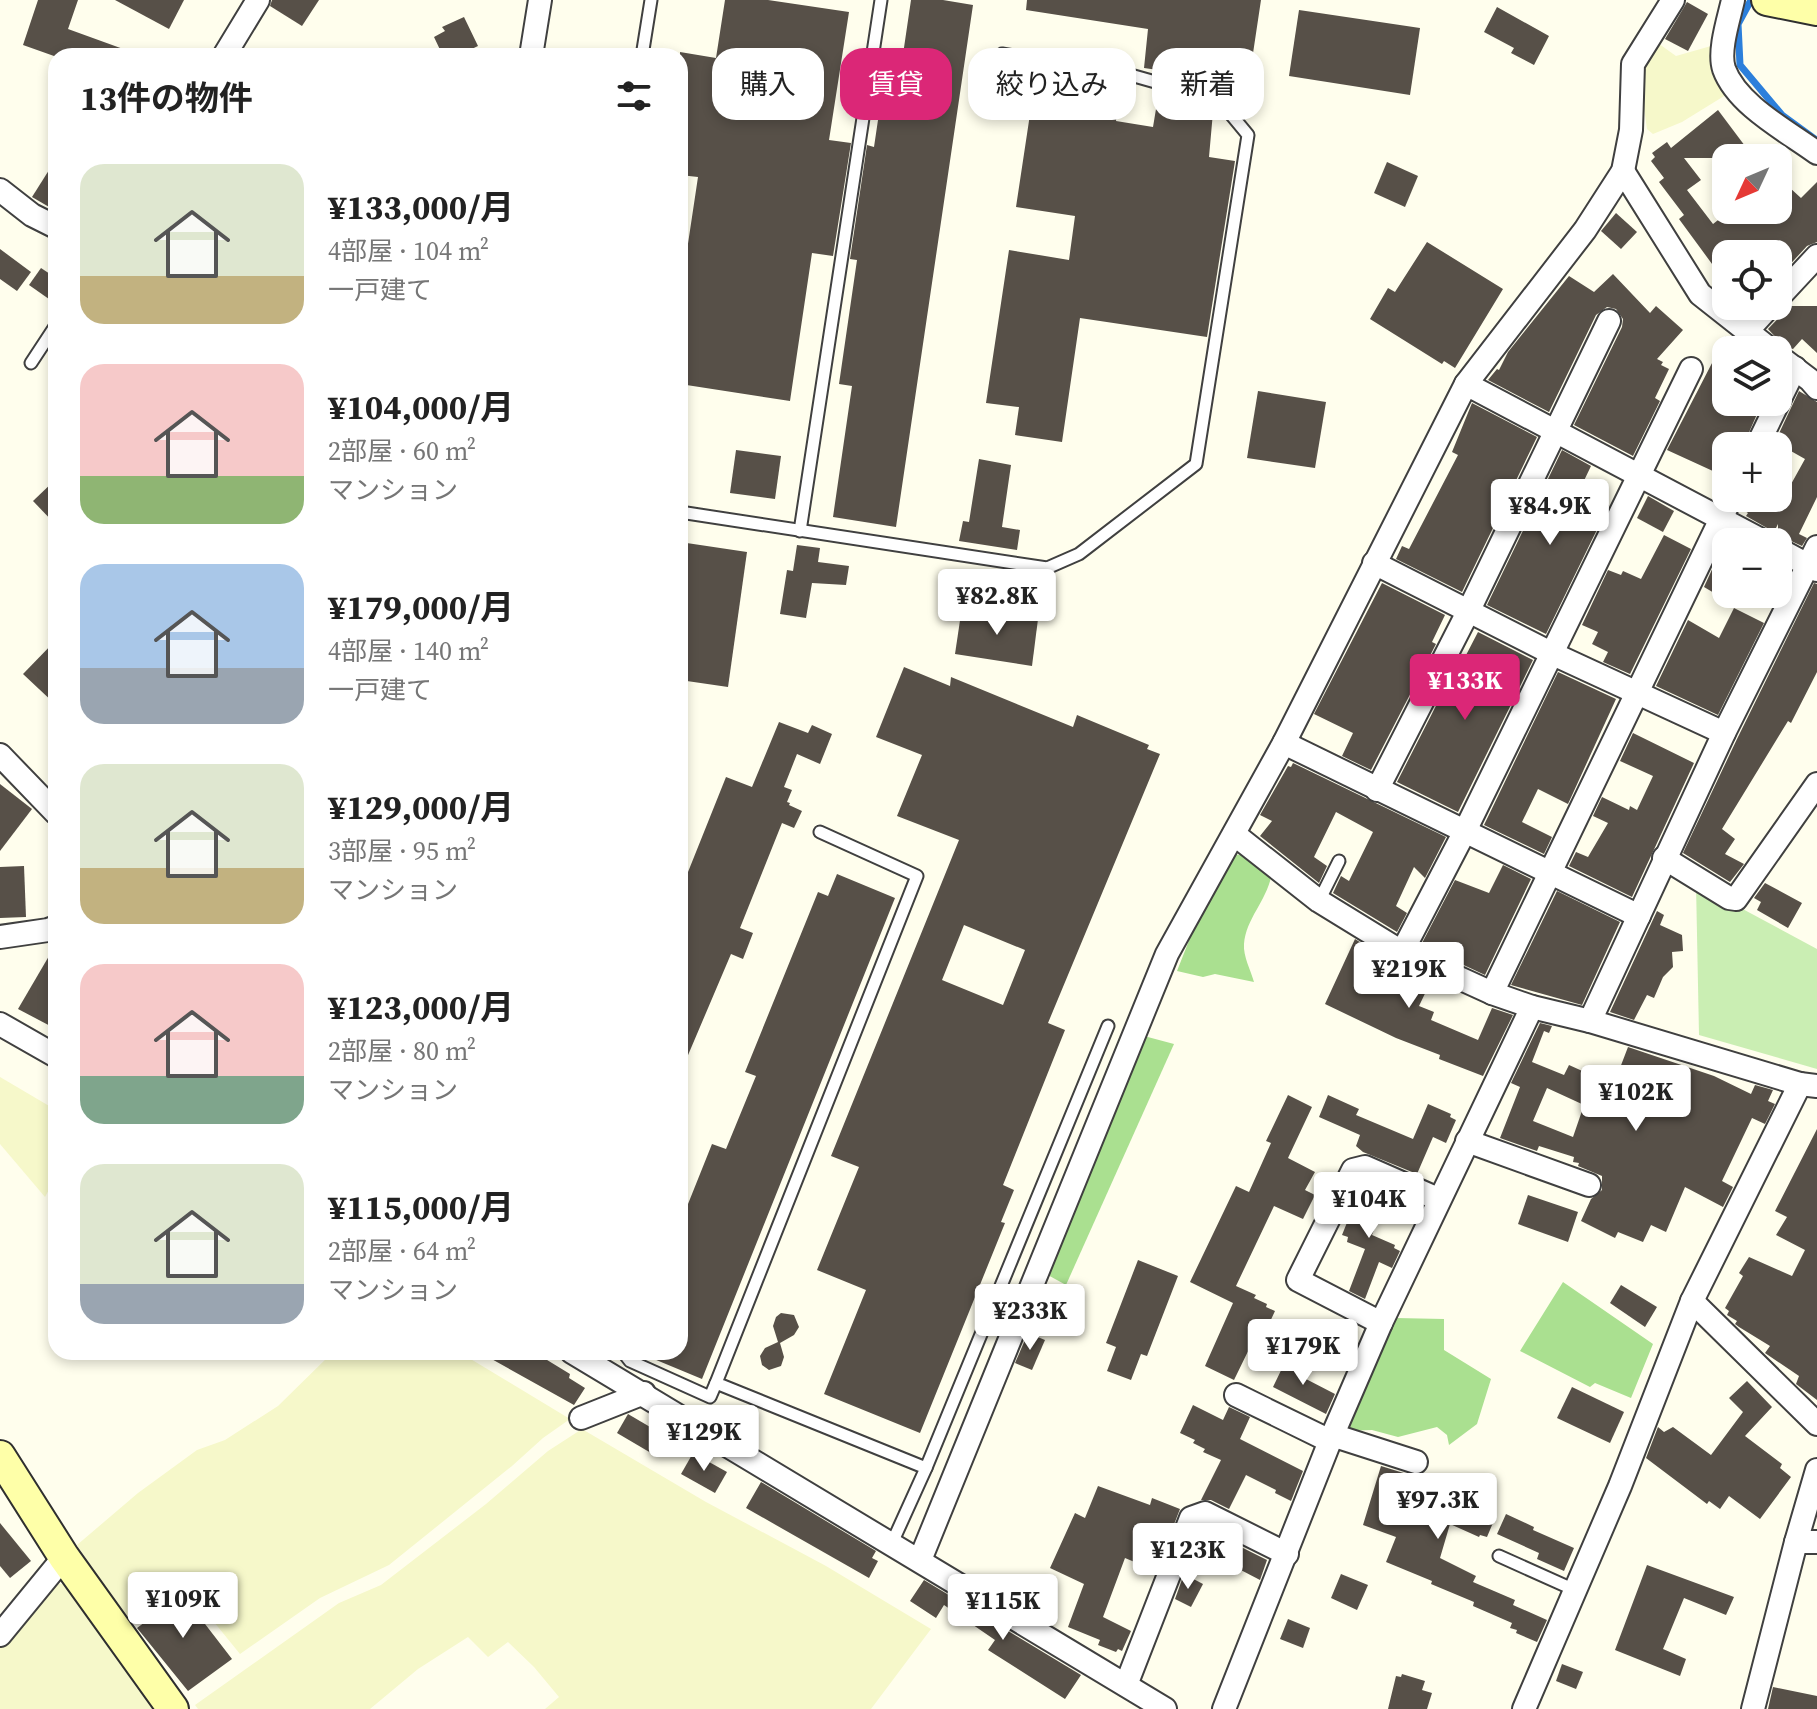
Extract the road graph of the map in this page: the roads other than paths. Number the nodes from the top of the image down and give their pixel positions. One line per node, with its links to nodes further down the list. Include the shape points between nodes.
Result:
1 (258, 0): 9 (street)
2 (540, 0): 10 (street)
3 (651, 0): 11 (lane)
4 (881, 0): 35 (lane)
5 (1673, 0): 14 (street, via 1633,64 1631,130)
6 (1733, 0): 13 (street, via 1723,67 1740,96)
7 (1767, 0): 8 (main road)
8 (1817, 10)
9 (229, 48)
10 (532, 48)
11 (643, 48)
12 (1136, 77): 35 (lane, via 1219,100 1248,135 1196,464 1079,554 1047,568)
13 (1817, 153)
14 (1623, 171): 21 (street, via 1700,294); 27 (street, via 1579,239)
15 (0, 190): 16 (street)
16 (48, 223)
17 (1817, 256): 18 (street)
18 (1792, 283)
19 (1757, 320): 21 (street)
20 (1609, 321): 29 (street)
21 (1747, 331): 22 (street)
22 (1753, 336)
23 (48, 337): 24 (lane)
24 (31, 363)
25 (1792, 367): 28 (street)
26 (1691, 369): 30 (street)
27 (1466, 384): 29 (street); 38 (street)
28 (1817, 388)
29 (1554, 430): 30 (street); 39 (street)
30 (1639, 475): 33 (street); 40 (street)
31 (1724, 512): 33 (street)
32 (688, 513): 35 (lane)
33 (1721, 519): 34 (street); 41 (street)
34 (1738, 528)
35 (800, 531)
36 (1792, 554): 37 (street)
37 (1814, 561): 42 (street)
38 (1374, 563): 39 (street); 43 (street)
39 (1469, 610): 40 (street); 46 (street)
40 (1553, 654): 41 (street); 48 (street)
41 (1637, 694): 42 (street); 53 (street)
42 (1724, 733): 51 (street)
43 (1284, 743): 46 (street); 50 (street)
44 (0, 755): 47 (street)
45 (1817, 784): 51 (street, via 1736,899)
46 (1377, 790): 48 (street)
47 (48, 805)
48 (1465, 831): 53 (street); 58 (street)
49 (820, 832): 73 (lane, via 917,876)
50 (1234, 834): 54 (street); 88 (street, via 1167,954)
51 (1664, 858): 55 (street)
52 (1339, 861): 54 (lane)
53 (1549, 874): 55 (street); 59 (street)
54 (1319, 901): 58 (street)
55 (1639, 916): 61 (street)
56 (48, 930): 57 (street)
57 (0, 937)
58 (1402, 952): 59 (street)
59 (1492, 993): 60 (street)
60 (1532, 1007): 61 (street); 66 (street)
61 (1590, 1021): 65 (street)
62 (0, 1024): 64 (street)
63 (1108, 1026): 81 (lane)
64 (48, 1051)
65 (1809, 1085): 69 (street)
66 (1467, 1141): 67 (street); 68 (street)
67 (1589, 1185)
68 (1438, 1199): 70 (street); 70 (street, via 1365,1167 1353,1170 1298,1280)
69 (1692, 1301): 77 (street); 89 (street)
70 (1381, 1323): 78 (street)
71 (586, 1360): 74 (street)
72 (629, 1360): 73 (lane, via 710,1397)
73 (716, 1383): 81 (lane)
74 (644, 1393): 76 (street); 84 (street)
75 (1236, 1395): 78 (street)
76 (581, 1418)
77 (1817, 1424)
78 (1331, 1438): 80 (street); 85 (street)
79 (0, 1456): 87 (main road)
80 (1416, 1462)
81 (926, 1468): 84 (lane)
82 (1817, 1470): 83 (street)
83 (1806, 1542): 96 (street)
84 (892, 1543): 88 (street)
85 (1287, 1554): 91 (street, via 1205,1513 1191,1518); 94 (street)
86 (1499, 1556): 89 (lane)
87 (64, 1557): 90 (street); 92 (main road)
88 (920, 1560): 91 (street)
89 (1577, 1591): 95 (street)
90 (0, 1635)
91 (1126, 1685): 93 (street)
92 (173, 1709)
93 (1165, 1709)
94 (1224, 1709)
95 (1524, 1709)
96 (1753, 1709)

